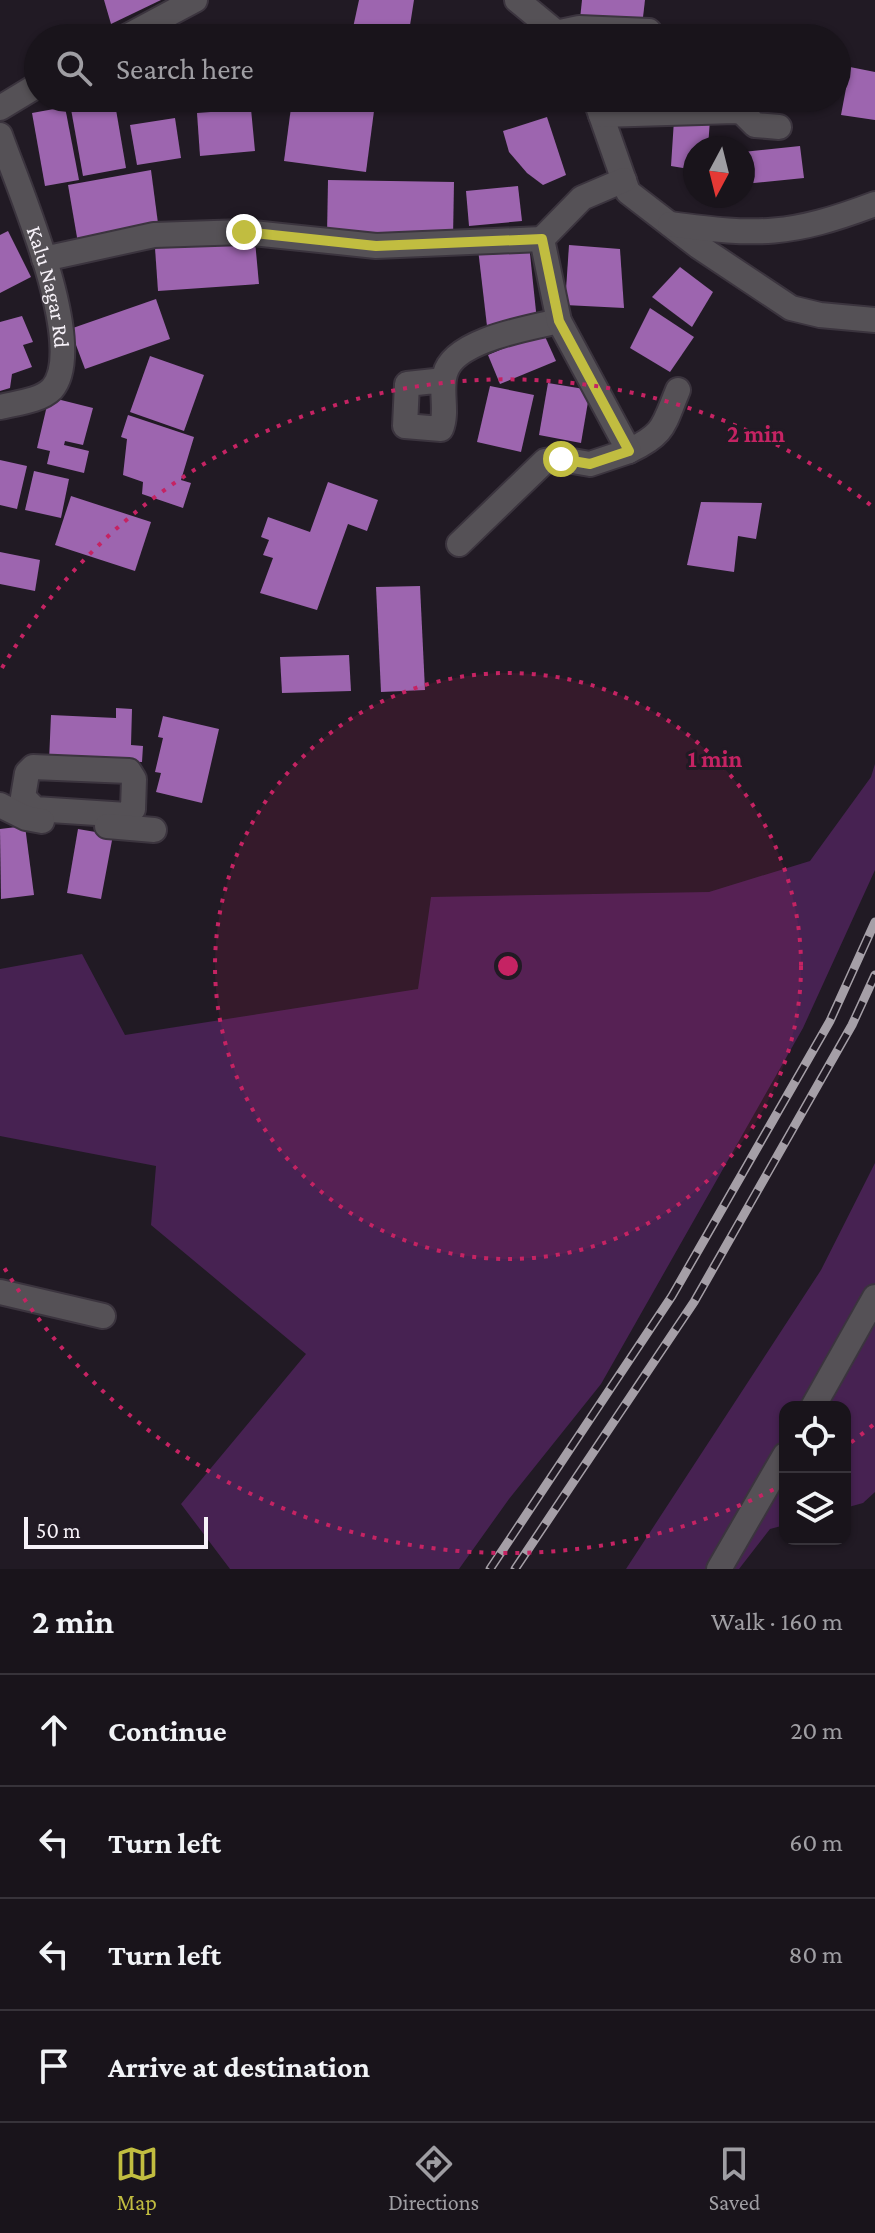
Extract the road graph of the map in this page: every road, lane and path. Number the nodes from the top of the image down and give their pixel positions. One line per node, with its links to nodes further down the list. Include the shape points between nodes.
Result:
1 (195, 0): 3 (street)
2 (517, 0): 4 (street)
3 (150, 24)
4 (548, 24)
5 (24, 93): 6 (street)
6 (0, 108)
7 (600, 112): 11 (street)
8 (742, 112): 9 (street, via 755,125)
9 (779, 127)
10 (0, 135): 15 (street, Kalu Nagar Rd)
11 (624, 180): 13 (street, via 628,192); 14 (street, via 582,198)
12 (875, 204): 13 (street, via 785,232 740,233)
13 (669, 224): 16 (street, via 791,308)
14 (542, 239): 15 (street, via 376,246 244,232 154,235); 17 (street)
15 (44, 259): 20 (street, Kalu Nagar Rd, via 61,312 59,377 43,396)
16 (875, 320)
17 (559, 321): 18 (street, via 479,341 449,364); 21 (street)
18 (444, 380)
19 (678, 390): 21 (street, via 654,439)
20 (0, 407)
21 (629, 451): 22 (street, via 590,464 545,461)
22 (459, 544)
23 (0, 805): 24 (street, via 41,821 121,821)
24 (154, 830)
25 (0, 1292): 27 (street)
26 (875, 1297): 28 (street)
27 (103, 1316)
28 (864, 1337): 29 (street)
29 (817, 1401)
30 (779, 1465): 31 (street)
31 (719, 1569)

